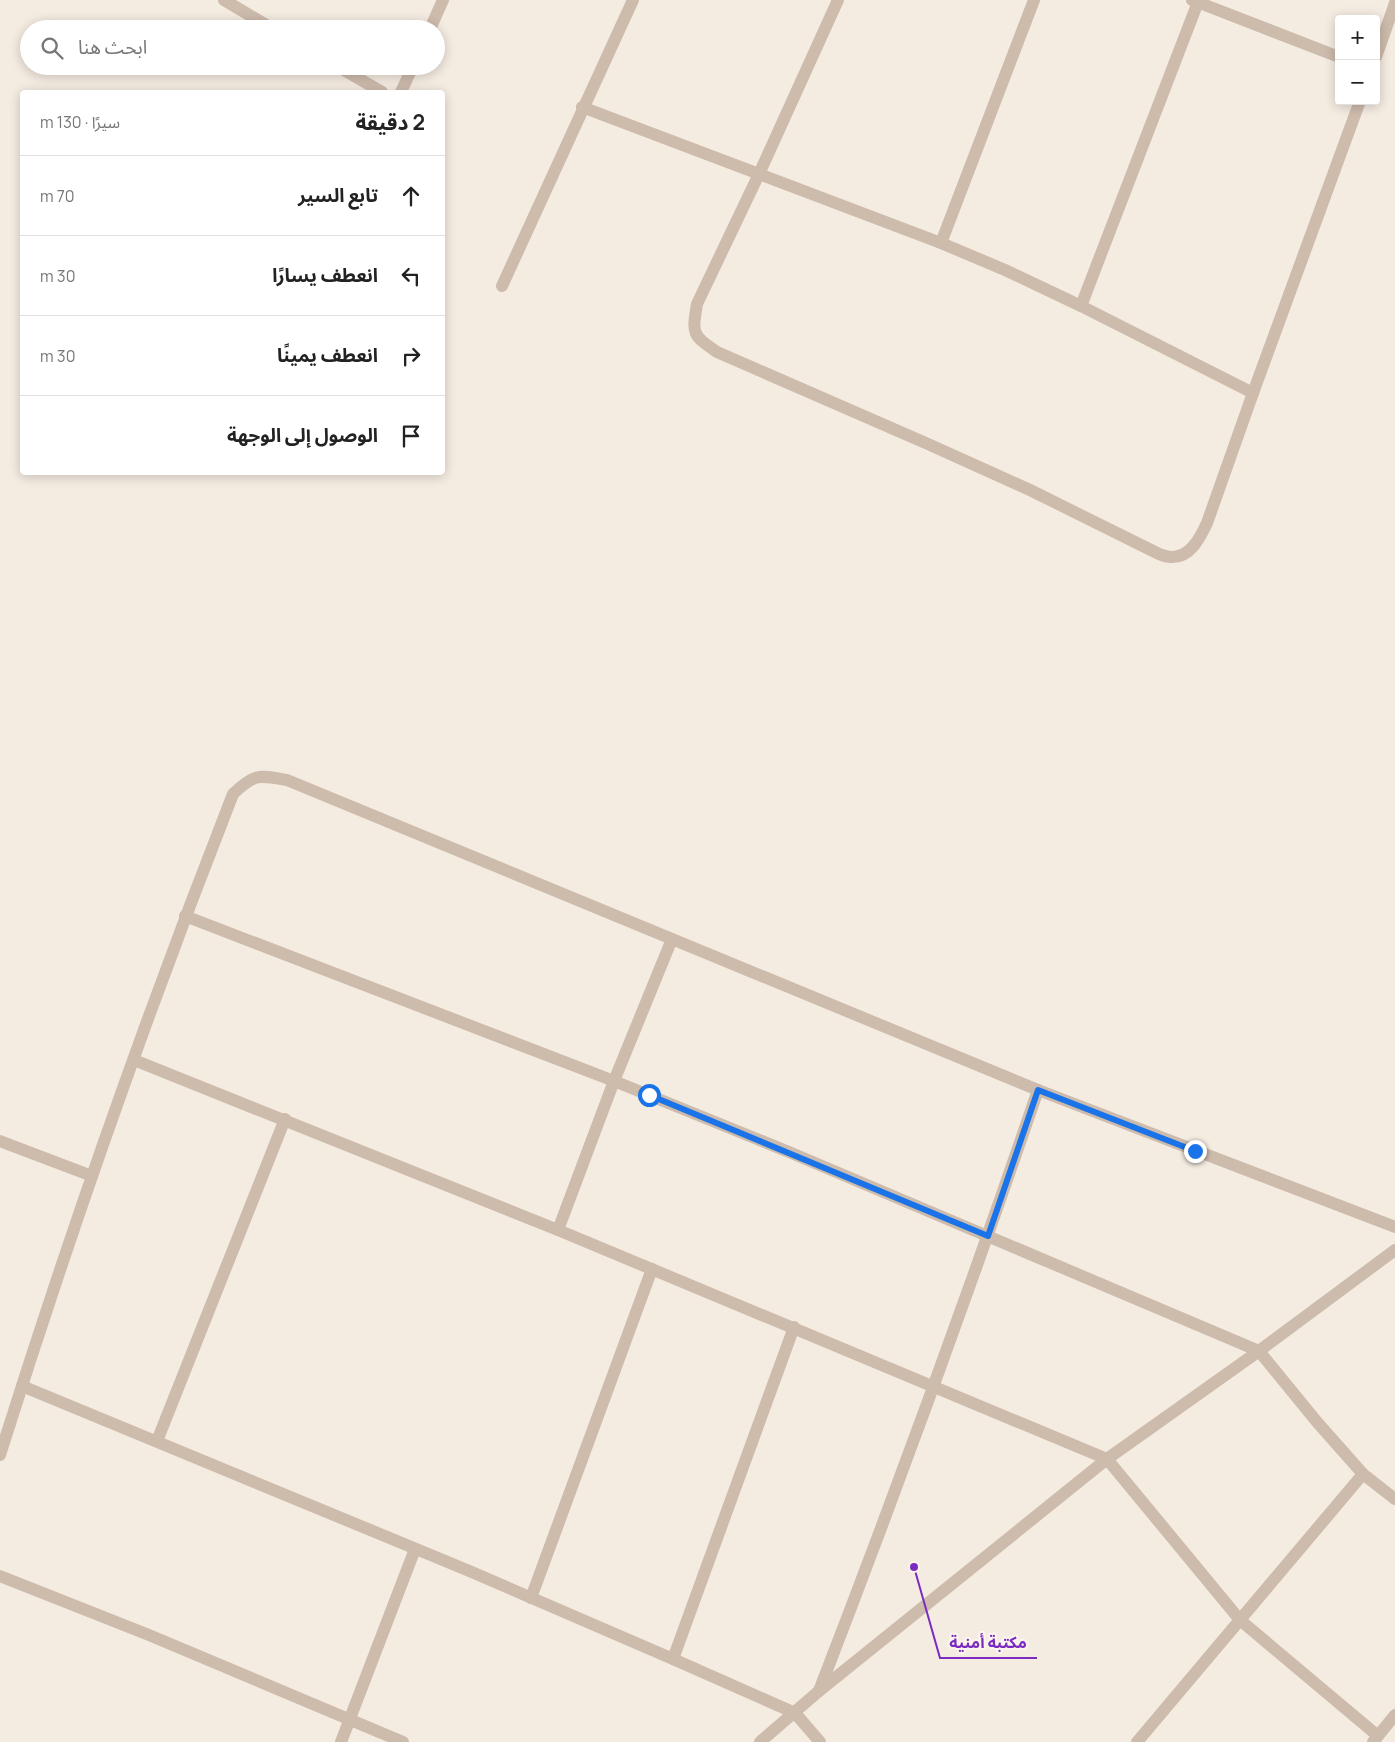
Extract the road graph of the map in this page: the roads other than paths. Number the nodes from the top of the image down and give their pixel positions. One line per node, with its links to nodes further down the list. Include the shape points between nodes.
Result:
1 (224, 0): 8 (street)
2 (443, 0): 9 (street)
3 (633, 0): 17 (street)
4 (838, 0): 18 (street)
5 (1034, 0): 19 (street)
6 (1195, 1): 11 (street); 21 (street)
7 (1395, 3): 10 (street)
8 (258, 20)
9 (434, 20)
10 (1380, 46)
11 (1335, 55)
12 (353, 75): 14 (street)
13 (409, 75): 15 (street)
14 (379, 90)
15 (403, 90)
16 (1359, 105): 22 (street)
17 (582, 107): 18 (street); 20 (street)
18 (759, 174): 19 (street); 22 (street, via 697,304 693,328 699,339 717,352 1030,490 1155,552 1171,557 1188,552 1198,540 1208,523)
19 (942, 243): 21 (street)
20 (502, 286)
21 (1081, 306): 22 (street)
22 (1253, 393)
23 (185, 916): 24 (street, via 233,794 246,781 263,775 287,780); 25 (street); 26 (street)
24 (672, 939): 26 (street); 27 (street)
25 (134, 1060): 28 (street); 30 (street)
26 (614, 1081): 32 (street); 33 (street)
27 (1038, 1090): 31 (street); 33 (street)
28 (285, 1119): 32 (street); 40 (street)
29 (0, 1141): 30 (street)
30 (92, 1176): 38 (street)
31 (1395, 1227)
32 (558, 1230): 35 (street)
33 (988, 1236): 37 (street); 39 (street)
34 (1395, 1250): 37 (street)
35 (652, 1269): 36 (street); 47 (street)
36 (794, 1327): 39 (street); 49 (street)
37 (1259, 1351): 42 (street); 43 (street)
38 (22, 1386): 40 (street); 41 (street)
39 (933, 1387): 42 (street); 50 (street)
40 (157, 1441): 45 (street)
41 (0, 1454)
42 (1107, 1459): 48 (street); 50 (street)
43 (1363, 1474): 44 (street); 48 (street)
44 (1395, 1499)
45 (415, 1549): 47 (street); 53 (street)
46 (0, 1576): 53 (street)
47 (531, 1598): 49 (street)
48 (1240, 1620): 54 (street); 59 (street)
49 (672, 1659): 51 (street)
50 (819, 1691): 51 (street)
51 (794, 1713): 57 (street); 58 (street)
52 (1395, 1715): 54 (street)
53 (350, 1720): 55 (street); 56 (street)
54 (1376, 1739)
55 (341, 1742)
56 (403, 1742)
57 (760, 1742)
58 (820, 1742)
59 (1137, 1742)

